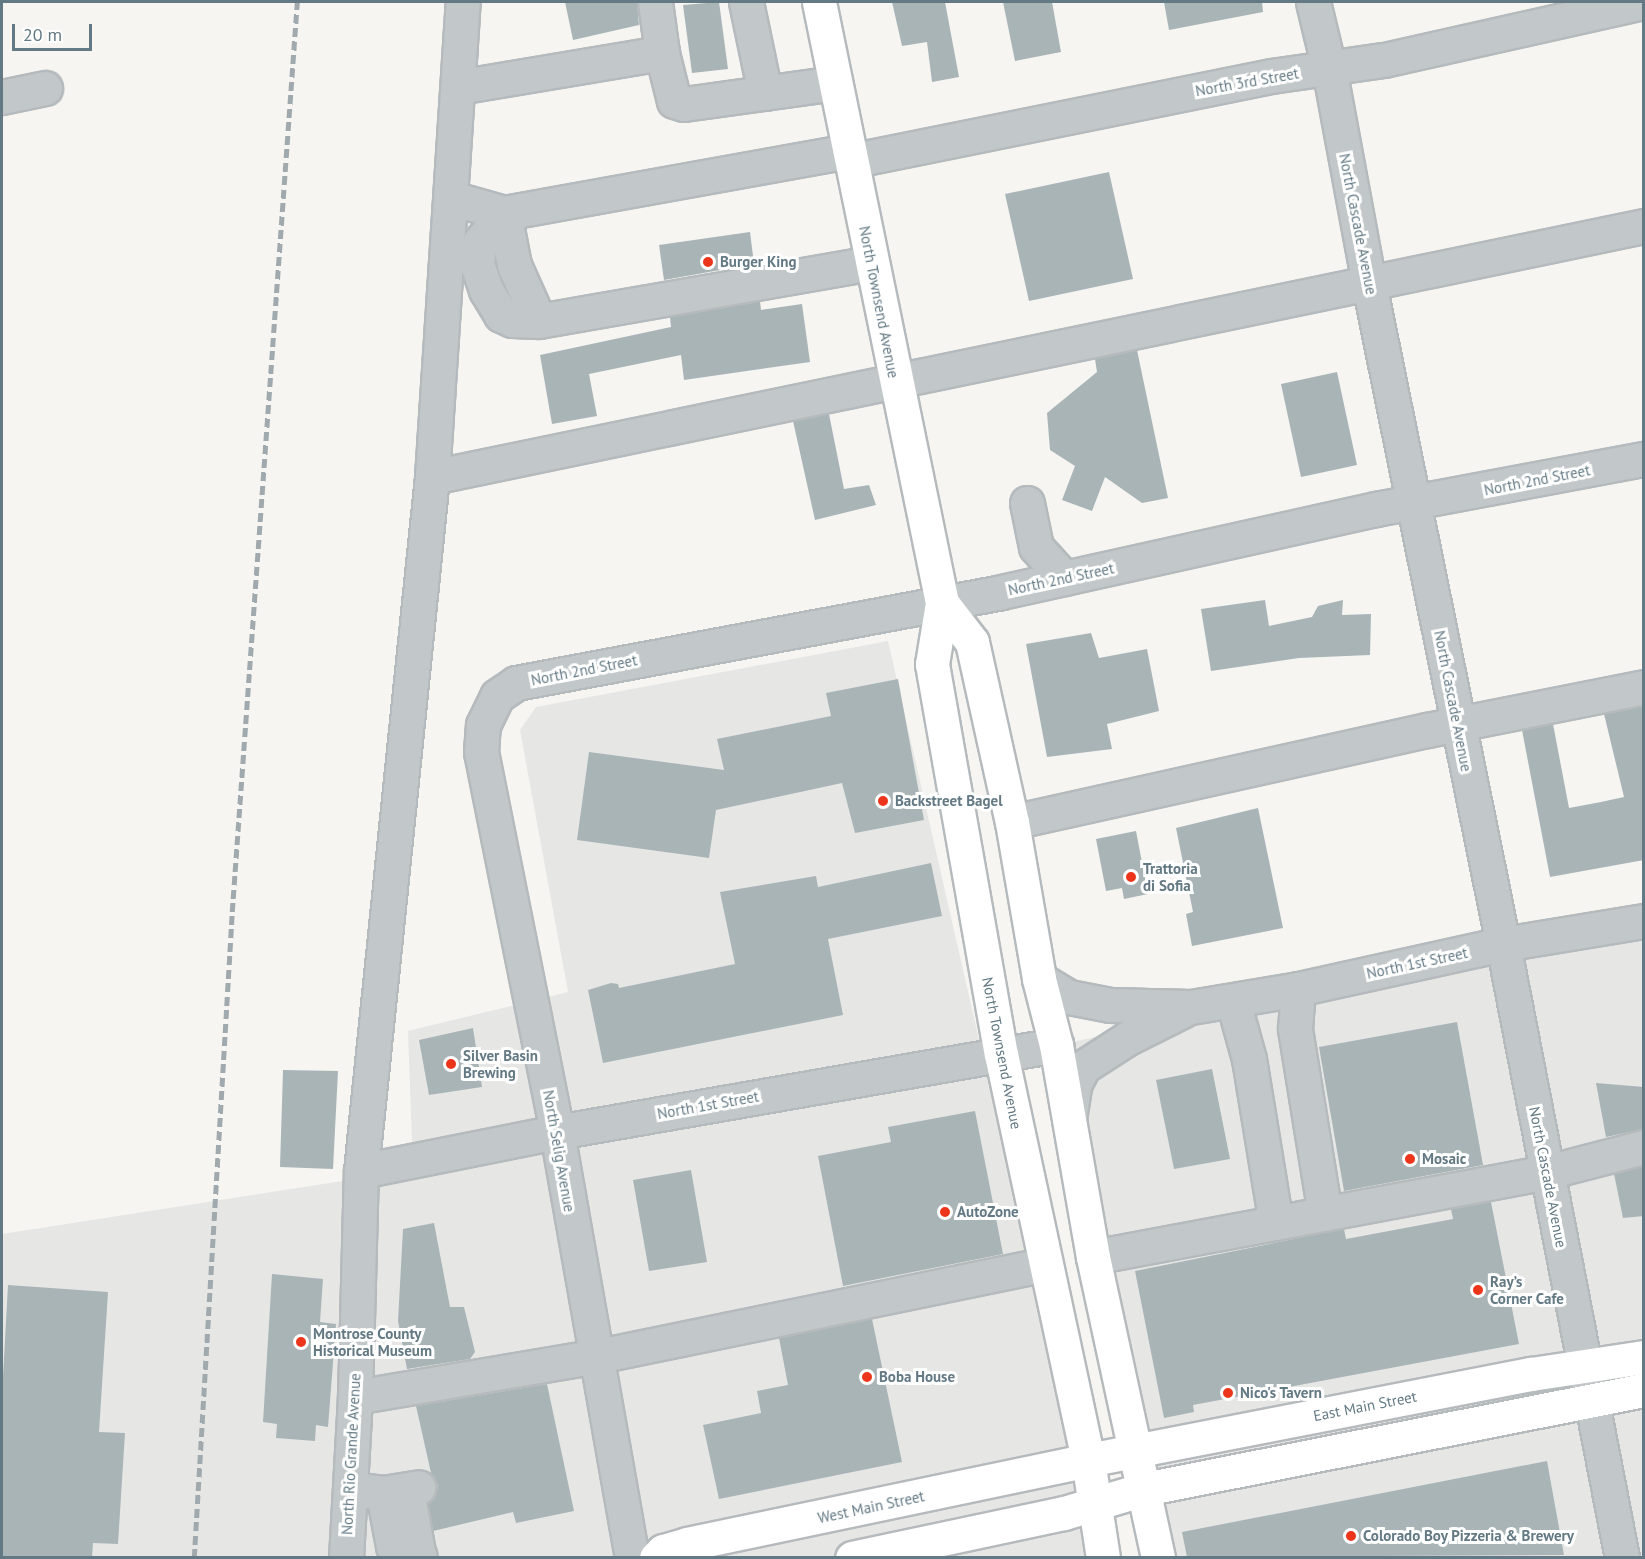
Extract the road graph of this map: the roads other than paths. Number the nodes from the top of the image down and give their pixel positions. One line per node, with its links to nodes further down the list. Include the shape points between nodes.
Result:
1 (463, 2): 11 (street, North Rio Grande Avenue)
2 (655, 2): 8 (street)
3 (746, 2): 13 (street)
4 (819, 2): 10 (main road, North Townsend Avenue)
5 (1313, 2): 9 (street, North Cascade Avenue)
6 (1644, 2): 7 (street, North 3rd Street)
7 (1562, 10): 9 (street, North 3rd Street, via 1384,60)
8 (662, 53): 11 (street); 13 (street, via 674,102)
9 (1329, 68): 15 (street, North 3rd Street); 20 (street, North Cascade Avenue)
10 (835, 83): 13 (street); 15 (main road, North Townsend Avenue)
11 (458, 87): 16 (street, North Rio Grande Avenue)
12 (45, 88): 14 (street)
13 (765, 93)
14 (2, 97)
15 (849, 156): 17 (street, North 3rd Street); 19 (main road, North Townsend Avenue)
16 (451, 198): 17 (street); 23 (street, North Rio Grande Avenue)
17 (504, 213): 19 (street, via 514,265 539,321)
18 (1644, 226): 20 (street)
19 (871, 263): 21 (main road, North Townsend Avenue)
20 (1369, 284): 21 (street); 25 (street, North Cascade Avenue)
21 (895, 384): 23 (street); 27 (main road, North Townsend Avenue)
22 (1644, 459): 25 (street, North 2nd Street)
23 (432, 477): 43 (street, North Rio Grande Avenue)
24 (1028, 503): 26 (street, via 1035,547)
25 (1414, 503): 26 (street, North 2nd Street); 30 (street, North Cascade Avenue)
26 (1064, 579): 27 (street, North 2nd Street)
27 (942, 603): 29 (street, North 2nd Street, via 516,683 497,696); 31 (main road, North Townsend Avenue, via 972,642); 39 (main road, North Townsend Avenue, via 932,664)
28 (1644, 687): 30 (street)
29 (488, 710): 41 (street, North Selig Avenue, via 481,752)
30 (1457, 724): 31 (street); 33 (street, North Cascade Avenue)
31 (1012, 822): 34 (main road, North Townsend Avenue)
32 (1644, 921): 33 (street, North 1st Street)
33 (1503, 944): 35 (street, North 1st Street); 44 (street, North Cascade Avenue)
34 (1039, 979): 37 (street, North 1st Street, via 1069,997 1110,1005); 38 (main road, North Townsend Avenue)
35 (1298, 989): 36 (street, North 1st Street); 45 (street, via 1295,1029)
36 (1233, 1001): 37 (street, North 1st Street); 46 (street, via 1249,1059)
37 (1191, 1007): 40 (street, North 1st Street, via 1128,1038 1083,1067 1075,1083)
38 (1056, 1045): 39 (street, North 1st Street); 40 (main road, North Townsend Avenue)
39 (1001, 1054): 41 (street, North 1st Street); 48 (main road, North Townsend Avenue)
40 (1069, 1120): 47 (main road, North Townsend Avenue)
41 (556, 1132): 43 (street, North 1st Street); 49 (street, North Selig Avenue)
42 (1644, 1147): 44 (street)
43 (361, 1171): 53 (street, North Rio Grande Avenue)
44 (1547, 1172): 45 (street); 51 (street, North Cascade Avenue)
45 (1325, 1214): 46 (street)
46 (1276, 1223): 47 (street)
47 (1093, 1257): 55 (main road, North Townsend Avenue)
48 (1046, 1264): 49 (street); 56 (main road, North Townsend Avenue)
49 (598, 1356): 53 (street); 62 (street, North Selig Avenue)
50 (1644, 1357): 51 (main road, East Main Street)
51 (1586, 1365): 54 (street, North Cascade Avenue); 55 (main road, East Main Street)
52 (1644, 1390): 54 (main road)
53 (355, 1397): 57 (street, North Rio Grande Avenue)
54 (1593, 1400): 58 (main road); 67 (street, North Cascade Avenue)
55 (1137, 1451): 56 (main road, East Main Street); 58 (main road, North Townsend Avenue)
56 (1088, 1460): 59 (main road, North Townsend Avenue); 63 (main road, West Main Street, via 687,1544)
57 (350, 1489): 60 (street, via 403,1490 393,1546); 61 (street, North Rio Grande Avenue)
58 (1144, 1490): 59 (main road); 66 (main road, North Townsend Avenue)
59 (1096, 1501): 64 (main road, via 1064,1513); 65 (main road, North Townsend Avenue)
60 (419, 1556)
61 (346, 1557)
62 (632, 1557)
63 (656, 1557)
64 (852, 1557)
65 (1103, 1557)
66 (1158, 1557)
67 (1622, 1557)

